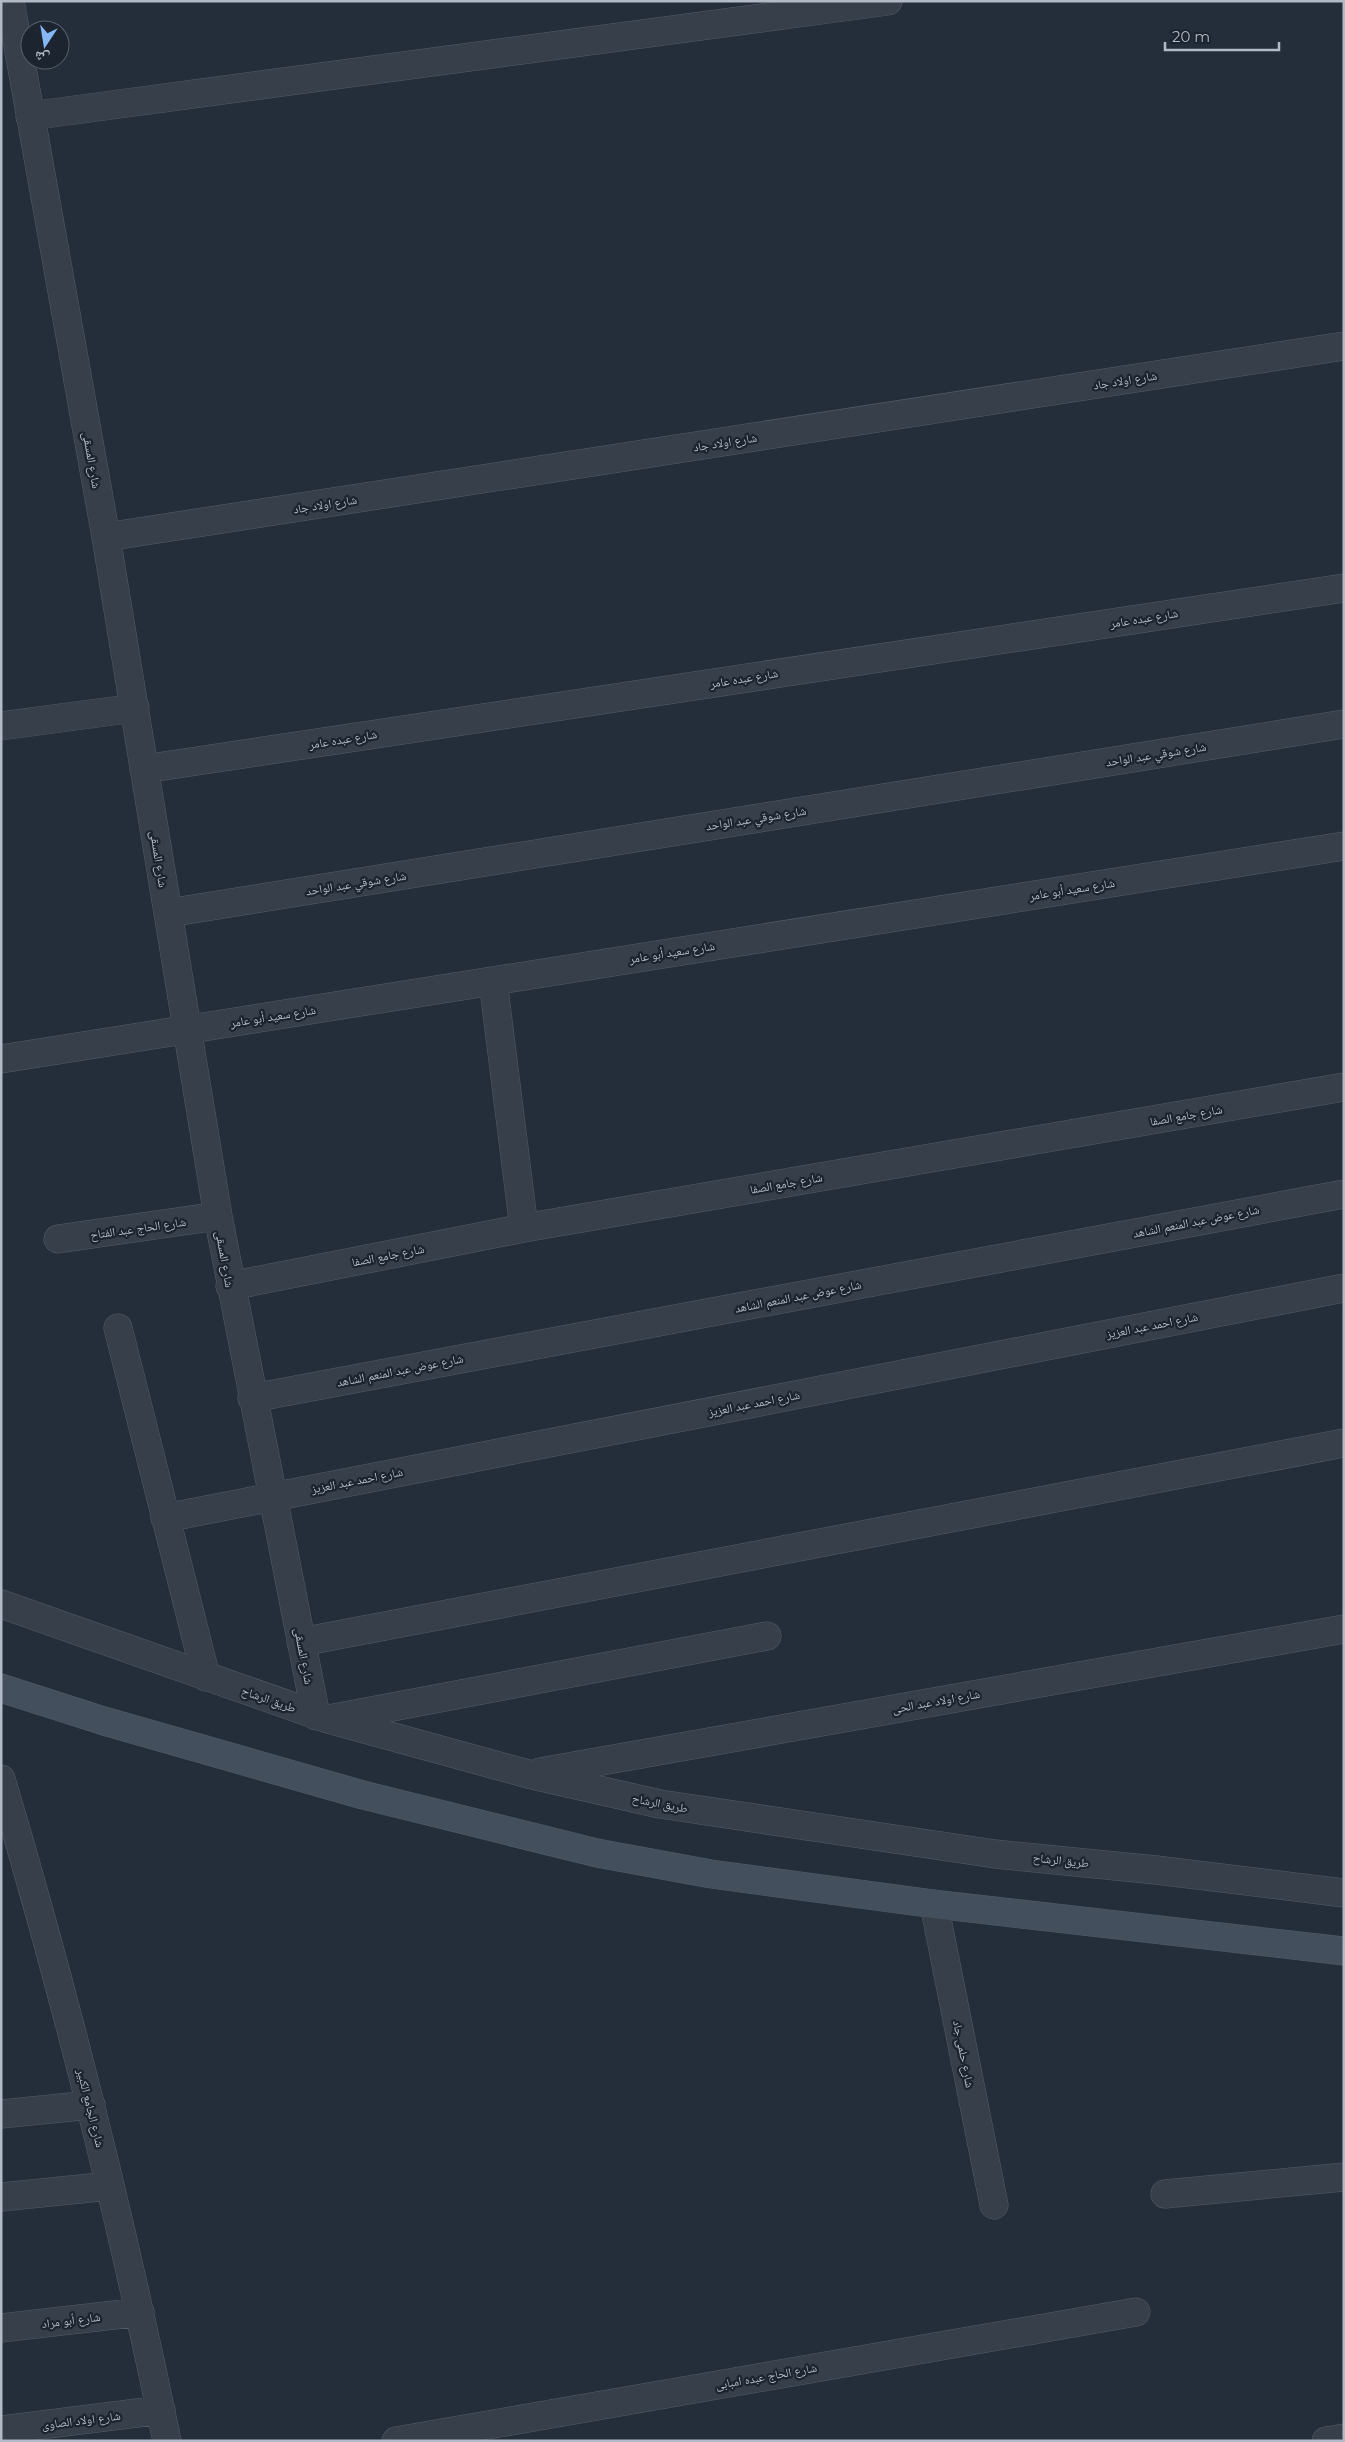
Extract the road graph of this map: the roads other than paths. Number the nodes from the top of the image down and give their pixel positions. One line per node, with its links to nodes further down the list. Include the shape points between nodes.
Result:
1 (10, 1): 3 (street, شارع المسقى)
2 (888, 1): 3 (street)
3 (30, 116): 5 (street, شارع المسقى)
4 (1344, 346): 5 (street, شارع اولاد جاد)
5 (106, 538): 7 (street, شارع المسقى)
6 (1344, 588): 10 (street, شارع عبده عامر)
7 (135, 708): 9 (street); 10 (street, شارع المسقى)
8 (1344, 724): 12 (street, شارع شوقي عبد الواحد)
9 (1, 726)
10 (144, 769): 12 (street, شارع المسقى)
11 (1344, 846): 13 (street, شارع سعيد أبو عامر)
12 (168, 913): 14 (street, شارع المسقى)
13 (493, 981): 14 (street, شارع سعيد أبو عامر); 19 (street)
14 (187, 1030): 15 (street, شارع سعيد أبو عامر); 18 (street, شارع المسقى)
15 (1, 1059)
16 (1344, 1088): 19 (street, شارع جامع الصفا)
17 (1344, 1194): 24 (street, شارع عوض عبد المنعم الشاهد)
18 (218, 1216): 20 (street, شارع الحاج عبد الفتاح); 21 (street, شارع المسقى)
19 (524, 1228): 21 (street, شارع جامع الصفا)
20 (58, 1239)
21 (230, 1286): 24 (street, شارع المسقى)
22 (1344, 1288): 26 (street, شارع احمد عبد العزيز)
23 (118, 1328): 27 (street)
24 (252, 1398): 26 (street, شارع المسقى)
25 (1344, 1443): 31 (street)
26 (272, 1497): 27 (street, شارع احمد عبد العزيز); 31 (street, شارع المسقى)
27 (165, 1518): 32 (street)
28 (1, 1604): 32 (street, طريق الرشاح)
29 (1344, 1629): 35 (street, شارع اولاد عبد الحى)
30 (767, 1636): 34 (street)
31 (302, 1642): 34 (street, شارع المسقى)
32 (206, 1677): 34 (street, طريق الرشاح)
33 (1, 1688): 38 (street, via 363,1795 597,1853 710,1874)
34 (322, 1718): 35 (street, طريق الرشاح)
35 (528, 1774): 37 (street, طريق الرشاح, via 660,1804 809,1828 996,1854)
36 (1, 1779): 40 (street, شارع الجامع الكبير)
37 (1344, 1893)
38 (934, 1904): 39 (street); 46 (street, شارع حلمى جاد)
39 (1344, 1951)
40 (91, 2105): 41 (street); 43 (street, شارع الجامع الكبير)
41 (1, 2114)
42 (1344, 2177): 44 (street)
43 (110, 2186): 45 (street); 47 (street, شارع الجامع الكبير)
44 (1165, 2194)
45 (1, 2197)
46 (994, 2205)
47 (140, 2312): 49 (street, شارع أبو مراد); 50 (street, شارع الجامع الكبير)
48 (1136, 2312): 54 (street, شارع الحاج عبده امبابى)
49 (1, 2328)
50 (161, 2410): 51 (street, شارع اولاد الصاوى); 53 (street, شارع الجامع الكبير)
51 (1, 2430)
52 (1344, 2438): 55 (street)
53 (167, 2441)
54 (396, 2441)
55 (1326, 2441)

